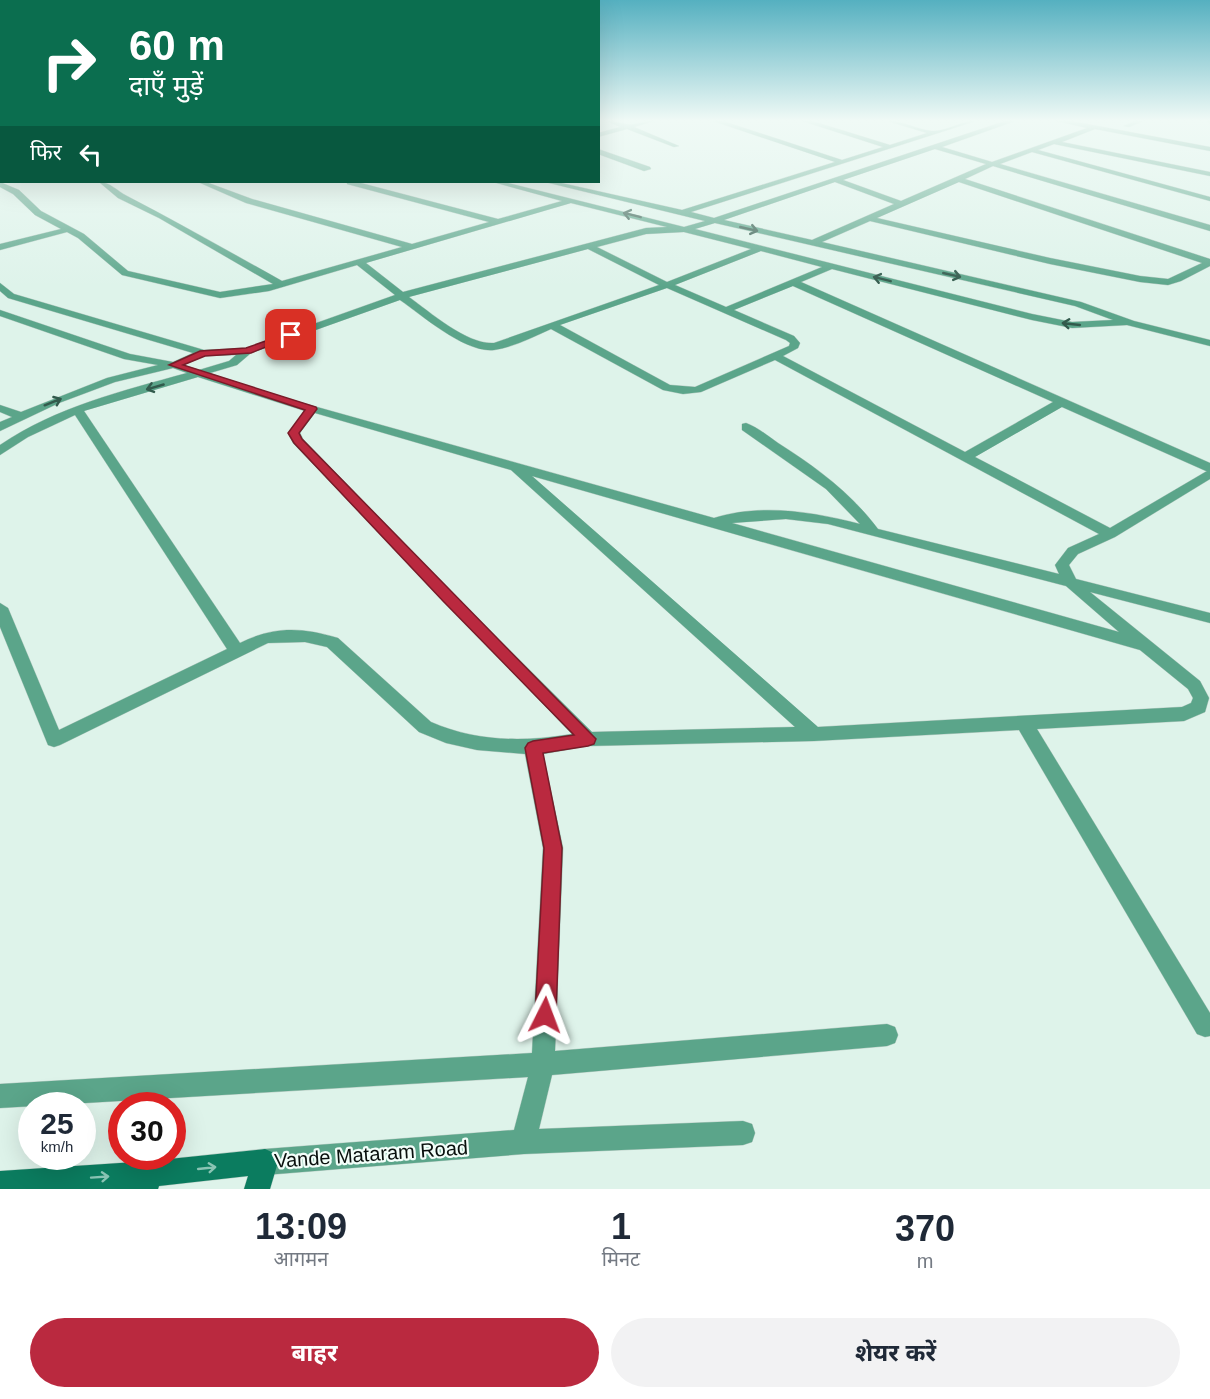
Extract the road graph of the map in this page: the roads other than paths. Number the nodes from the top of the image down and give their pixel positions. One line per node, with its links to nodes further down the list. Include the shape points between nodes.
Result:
1 (798, 175): 19 (street)
2 (850, 175): 8 (street)
3 (966, 175): 7 (street)
4 (1035, 175): 24 (street)
5 (1124, 175): 9 (street)
6 (1155, 177): 9 (street)
7 (958, 179): 18 (street); 34 (street)
8 (836, 180): 18 (street); 21 (street)
9 (1144, 181): 16 (street)
10 (103, 183): 37 (street)
11 (204, 183): 30 (street, via 249,201)
12 (354, 183): 22 (street)
13 (501, 183): 17 (street)
14 (553, 183): 19 (street)
15 (0, 184): 25 (street, via 16,192 38,213)
16 (1210, 199)
17 (572, 200): 22 (street); 23 (street, one-way to 17)
18 (901, 204): 20 (street)
19 (681, 213): 21 (street); 23 (street)
20 (868, 218): 28 (street); 34 (street, via 1140,279 1168,282)
21 (713, 221): 26 (street); 28 (street, one-way to 28)
22 (499, 222): 30 (street)
23 (658, 222): 26 (street); 27 (street)
24 (1210, 228)
25 (69, 229): 29 (street); 37 (street, via 125,273 220,295)
26 (688, 229): 27 (street); 32 (street)
27 (646, 231): 31 (street)
28 (813, 243): 43 (street, one-way to 43, via 1078,304)
29 (0, 247)
30 (413, 247): 33 (street)
31 (591, 247): 38 (street); 40 (street)
32 (761, 248): 35 (street); 38 (street)
33 (359, 262): 37 (street); 40 (street)
34 (1209, 262)
35 (832, 266): 36 (street); 43 (street, one-way to 35, via 1072,325)
36 (792, 282): 41 (street); 52 (street)
37 (281, 285)
38 (667, 285): 41 (street); 44 (street)
39 (0, 286): 47 (street, via 10,296)
40 (401, 296): 44 (street, via 472,344 485,347); 46 (street)
41 (726, 310): 48 (street, via 795,343)
42 (0, 313): 50 (street, via 128,357)
43 (1130, 323): 45 (street)
44 (552, 325): 48 (street, via 667,388 683,391 697,390)
45 (1210, 343)
46 (247, 351): 47 (street); 49 (street)
47 (203, 353): 49 (street); 50 (street)
48 (776, 356): 60 (street)
49 (233, 363): 51 (street)
50 (174, 365): 51 (street); 56 (street, one-way to 50, via 111,380)
51 (200, 374): 54 (street, one-way to 54); 55 (street)
52 (1062, 402): 60 (street); 62 (street)
53 (0, 408): 56 (street)
54 (77, 409): 59 (street); 71 (street)
55 (312, 409): 61 (street); 74 (street, via 294,433 297,440)
56 (20, 416): 57 (street)
57 (0, 427)
58 (746, 427): 65 (street, via 825,481 854,506)
59 (0, 451)
60 (966, 457): 66 (street)
61 (514, 466): 64 (street); 73 (street)
62 (1210, 468)
63 (1210, 474): 66 (street)
64 (713, 522): 65 (street, via 794,514); 70 (street)
65 (873, 531): 67 (street)
66 (1110, 534): 67 (street, via 1073,551 1062,565)
67 (1072, 583): 69 (street); 70 (street)
68 (0, 608): 71 (street, via 54,740)
69 (1210, 618)
70 (1148, 646): 72 (street, via 1194,685 1201,698 1199,708 1184,714)
71 (237, 651): 75 (street, via 266,637 323,639 332,642 425,726 477,743)
72 (1024, 723): 73 (street); 76 (street, via 1205,1026)
73 (814, 734): 74 (street)
74 (588, 739): 75 (street)
75 (533, 748): 78 (street, via 553,848)
76 (1210, 1025)
77 (887, 1035): 78 (street)
78 (543, 1062): 79 (street); 81 (street)
79 (0, 1096)
80 (743, 1133): 81 (street, Vande Mataram Road)
81 (524, 1142): 82 (street, Vande Mataram Road)
82 (265, 1162): 83 (main road, Vande Mataram Road, one-way to 82); 85 (main road)
83 (148, 1182): 84 (main road, Vande Mataram Road, one-way to 83)
84 (0, 1184)
85 (257, 1189)

